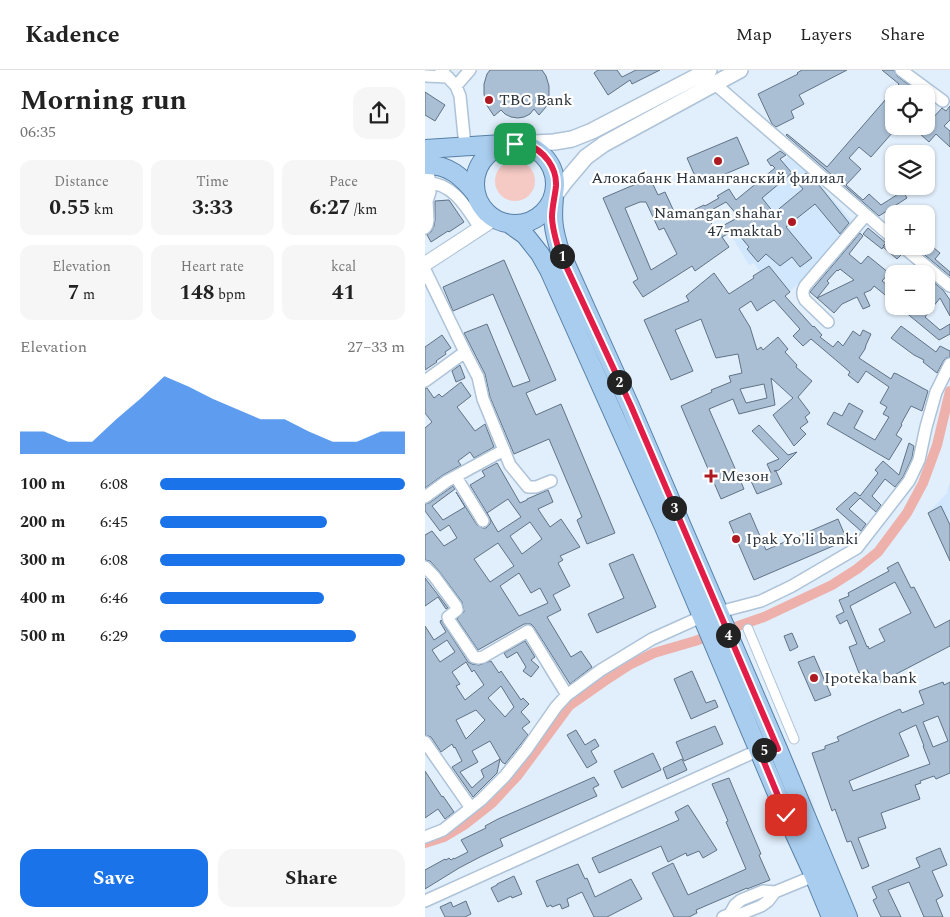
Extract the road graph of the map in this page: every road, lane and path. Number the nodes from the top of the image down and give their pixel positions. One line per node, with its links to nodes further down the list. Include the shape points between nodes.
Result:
1 (470, 70): 6 (street)
2 (740, 70): 5 (main road)
3 (901, 70): 7 (street)
4 (425, 76): 6 (street)
5 (712, 77): 8 (main road, via 573,139); 13 (main road, via 586,157); 14 (street)
6 (448, 78): 9 (street, via 460,96)
7 (943, 102)
8 (515, 144): 9 (main road); 12 (main road, via 492,151 483,160 477,170); 13 (main road, via 539,151 548,160 556,184)
9 (465, 146): 10 (main road)
10 (426, 160): 11 (street); 12 (main road, via 464,179)
11 (427, 183): 15 (street, via 443,186); 17 (street, via 430,192)
12 (476, 194): 15 (main road, via 487,213)
13 (554, 197): 16 (main road, via 548,209 537,218 525,224); 33 (main road, via 552,216 559,251 631,406)
14 (866, 215): 18 (street); 23 (street, via 803,290 805,300)
15 (487, 223): 16 (main road); 20 (street)
16 (511, 225): 33 (main road, via 525,235 549,270 664,527)
17 (425, 228)
18 (885, 231)
19 (913, 255): 22 (street)
20 (425, 264)
21 (425, 270): 24 (street)
22 (950, 286)
23 (828, 322)
24 (465, 352): 26 (street); 27 (street, via 478,377 483,399)
25 (950, 364): 33 (street, via 936,392 919,460 909,480 857,548 761,601)
26 (425, 381)
27 (504, 450): 28 (street); 29 (street, via 510,465 527,487)
28 (456, 477): 30 (street); 31 (street)
29 (551, 481)
30 (425, 497)
31 (483, 521)
32 (425, 567): 36 (street, via 456,606 457,610 448,617 449,620 475,657 483,657 529,631)
33 (711, 617): 35 (main road); 36 (street, via 652,639)
34 (748, 629): 37 (street)
35 (723, 644): 39 (main road); 40 (main road)
36 (567, 695): 41 (street, via 505,776)
37 (793, 740)
38 (425, 742): 41 (street)
39 (778, 749): 40 (street); 47 (main road)
40 (759, 750): 43 (main road); 44 (street)
41 (471, 808): 42 (street, via 443,830)
42 (425, 837)
43 (814, 876): 45 (street, via 775,892 761,906 741,914); 46 (main road)
44 (425, 901)
45 (726, 915)
46 (831, 917)
47 (848, 917)

